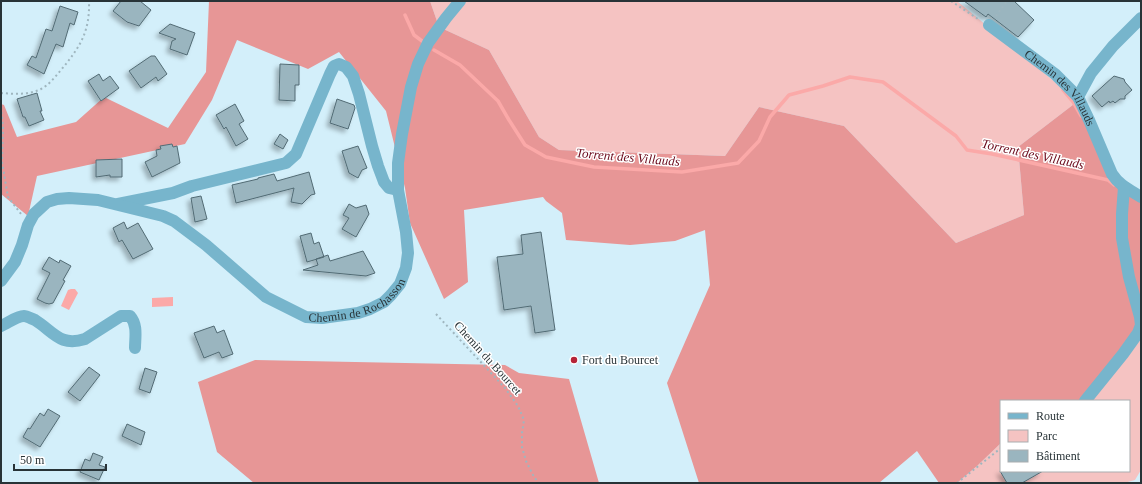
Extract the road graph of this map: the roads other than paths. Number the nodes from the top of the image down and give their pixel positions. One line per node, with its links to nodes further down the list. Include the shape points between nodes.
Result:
1 (460, 1): 6 (street, Chemin de Rochasson, via 428,43 418,64 402,134)
2 (1141, 18): 4 (street, via 1091,73)
3 (990, 25): 4 (street, Chemin des Villauds, via 1049,69)
4 (1078, 97): 5 (street, Chemin des Villauds, via 1112,174)
5 (1124, 187): 7 (street, Chemin des Villauds); 12 (street, via 1122,238 1141,325 1123,354)
6 (398, 190): 8 (street, Chemin de Rochasson, via 408,253 400,284 384,302 370,310 322,318 306,317 266,297 174,221 163,216); 8 (street, via 390,188 384,182 353,76 346,67 339,64 334,66 330,74 296,154 286,163 173,193)
7 (1141, 197)
8 (113, 205): 9 (street, Chemin de Rochasson, via 98,200 70,198 47,202 30,220 17,258)
9 (1, 281)
10 (1, 326): 11 (street, via 24,316 34,319 59,339 78,342 121,316 130,316 135,326)
11 (135, 348)
12 (1086, 400)

